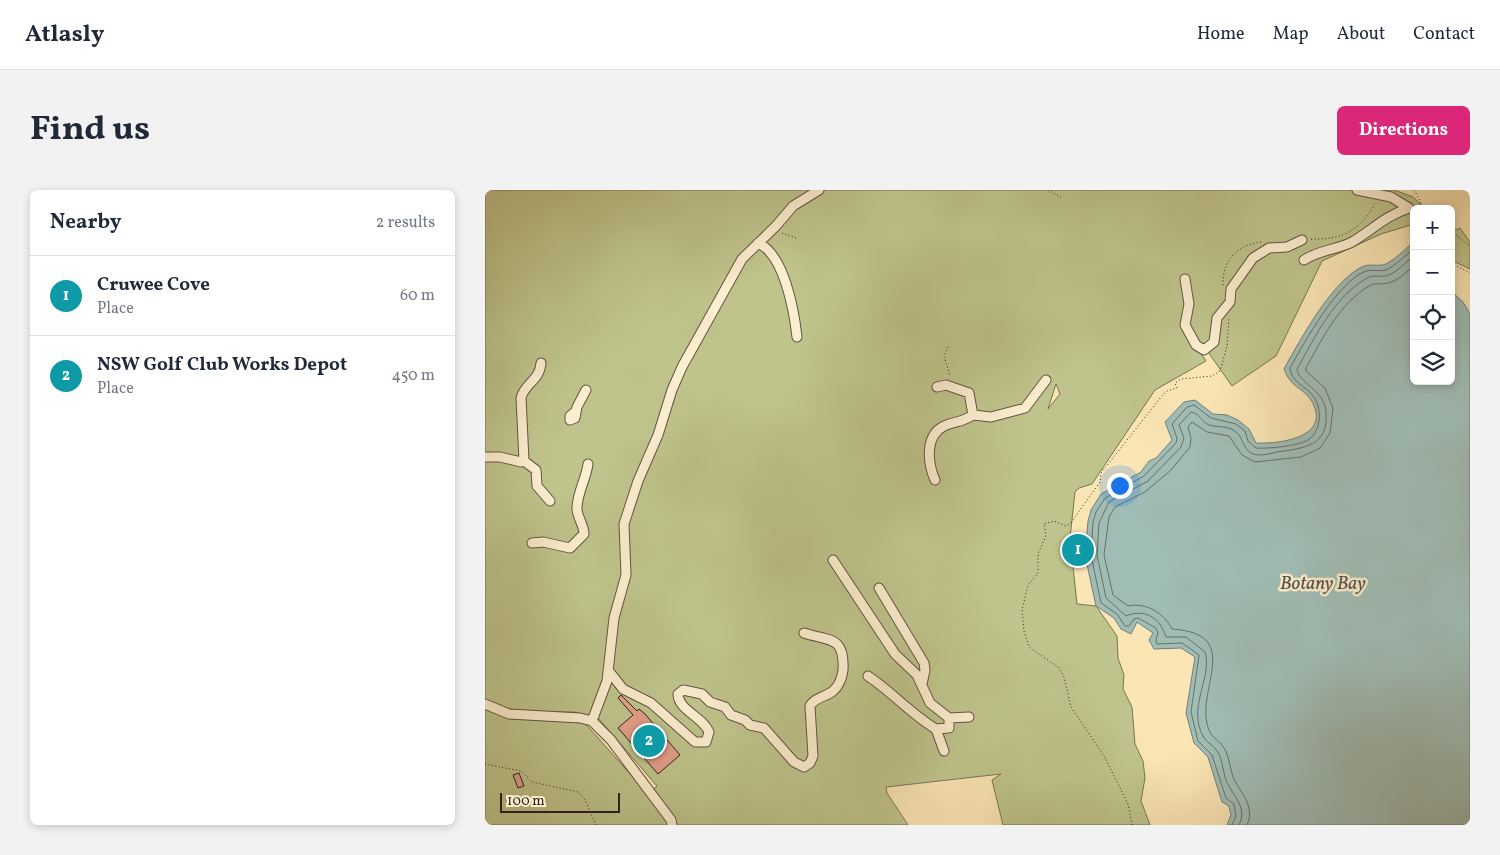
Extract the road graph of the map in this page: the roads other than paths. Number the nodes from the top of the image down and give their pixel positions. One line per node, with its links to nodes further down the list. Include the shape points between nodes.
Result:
1 (819, 190): 4 (lane, via 793,206)
2 (1357, 190): 5 (lane, via 1391,197 1409,208 1389,215 1349,243)
3 (1301, 240): 6 (lane, via 1287,247 1261,250 1253,258 1231,289 1230,302 1217,318 1214,342 1209,348 1199,349 1185,326 1189,304)
4 (758, 242): 7 (lane, via 770,250 791,296); 23 (lane, via 732,274 682,367 638,481 624,524 626,576 613,618)
5 (1304, 260)
6 (1185, 279)
7 (797, 337)
8 (541, 363): 15 (lane, via 539,373 521,398)
9 (1046, 380): 13 (lane, via 1025,408 991,417)
10 (937, 387): 13 (lane, via 946,385 971,395)
11 (586, 390): 12 (lane)
12 (576, 411)
13 (973, 414): 17 (lane, via 963,422 941,428 935,434 929,459)
14 (485, 457): 15 (lane)
15 (524, 461): 18 (lane, via 536,470 537,486)
16 (588, 464): 19 (lane, via 587,475 579,489 577,507 584,534 570,548 543,542)
17 (935, 480)
18 (550, 501)
19 (532, 544)
20 (833, 560): 25 (lane, via 895,654)
21 (879, 588): 25 (lane, via 924,664)
22 (803, 632): 23 (lane, via 831,640 842,652 843,666 835,689 810,706 813,756 810,763 803,766 795,762 764,728 731,715 725,707 711,702 702,694 683,690 678,694 679,701 700,719 709,732 706,742 695,742 651,703 623,689)
23 (608, 670): 29 (lane)
24 (868, 676): 30 (lane)
25 (922, 684): 28 (lane, via 930,703)
26 (485, 704): 29 (lane, via 509,714)
27 (969, 717): 28 (lane)
28 (949, 718): 30 (lane, via 949,728)
29 (592, 721): 32 (lane, via 611,740)
30 (936, 729): 31 (lane)
31 (944, 751)
32 (671, 822)

